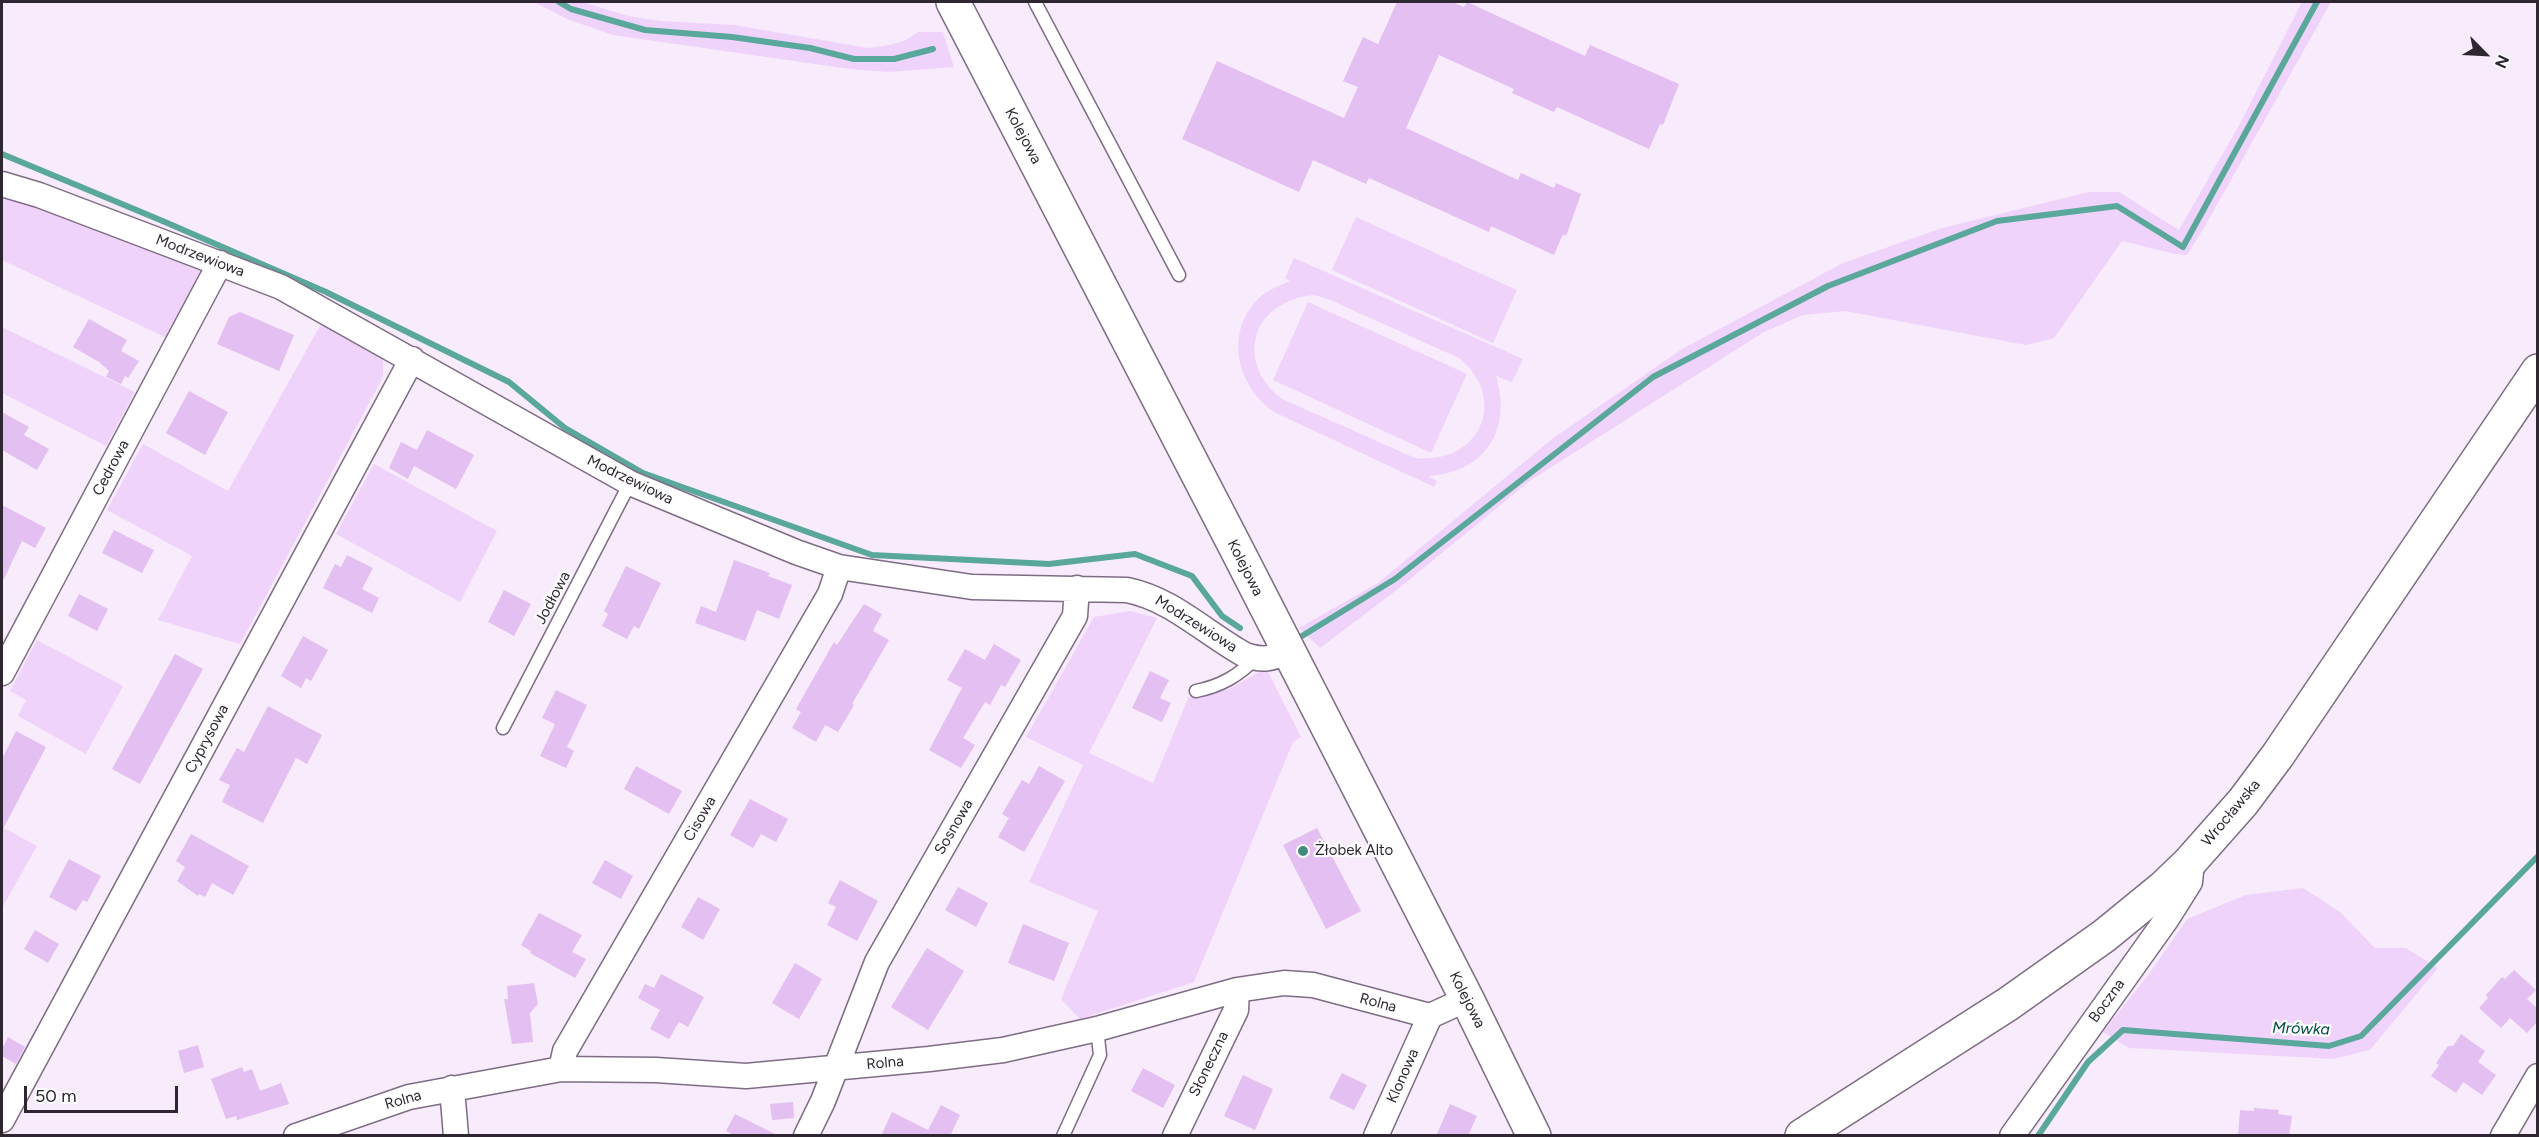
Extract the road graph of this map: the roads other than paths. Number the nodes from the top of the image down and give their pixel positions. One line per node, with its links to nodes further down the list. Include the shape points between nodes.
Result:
1 (953, 2): 11 (street, Kolejowa)
2 (1035, 2): 5 (lane)
3 (2, 184): 4 (street, Modrzewiowa)
4 (220, 263): 6 (street, Modrzewiowa, via 281,287); 13 (street, Cedrowa)
5 (1179, 275)
6 (412, 359): 8 (street, Modrzewiowa); 25 (street, Cyprysowa)
7 (2538, 371): 16 (street, Wrocławska, via 2278,755 2243,802)
8 (630, 483): 9 (street, Modrzewiowa); 15 (lane, Jodłowa)
9 (839, 567): 10 (street, Modrzewiowa, via 972,587); 22 (street, Cisowa, via 830,594 565,1051)
10 (1077, 588): 12 (street, Modrzewiowa, via 1126,590 1155,597 1238,651); 21 (street, Sosnowa, via 1075,616 877,962)
11 (1288, 651): 12 (street, Modrzewiowa, via 1273,658); 18 (street, Kolejowa)
12 (1256, 658): 14 (lane, via 1218,686)
13 (2, 673)
14 (1196, 691)
15 (503, 728)
16 (2189, 862): 33 (street, Wrocławska, via 2164,887 2059,970); 34 (street, Boczna, via 2190,882 2166,920)
17 (1238, 990): 19 (street, Rolna, via 1297,982); 20 (street, Rolna); 30 (street, Słoneczna, via 1236,1010)
18 (1467, 999): 19 (street); 32 (street, Kolejowa)
19 (1430, 1016): 31 (street, Klonowa)
20 (1097, 1029): 21 (street, Rolna, via 1003,1050); 29 (lane, via 1100,1055)
21 (834, 1068): 22 (street, Rolna, via 746,1076 656,1070); 28 (street, Sosnowa)
22 (561, 1070): 24 (street, Rolna)
23 (2538, 1076): 35 (street)
24 (452, 1088): 26 (street, Rolna, via 409,1097); 27 (street)
25 (2, 1120)
26 (296, 1136)
27 (456, 1136)
28 (806, 1136)
29 (1063, 1136)
30 (1175, 1136)
31 (1376, 1136)
32 (1534, 1136)
33 (1802, 1136)
34 (2012, 1136)
35 (2503, 1136)

